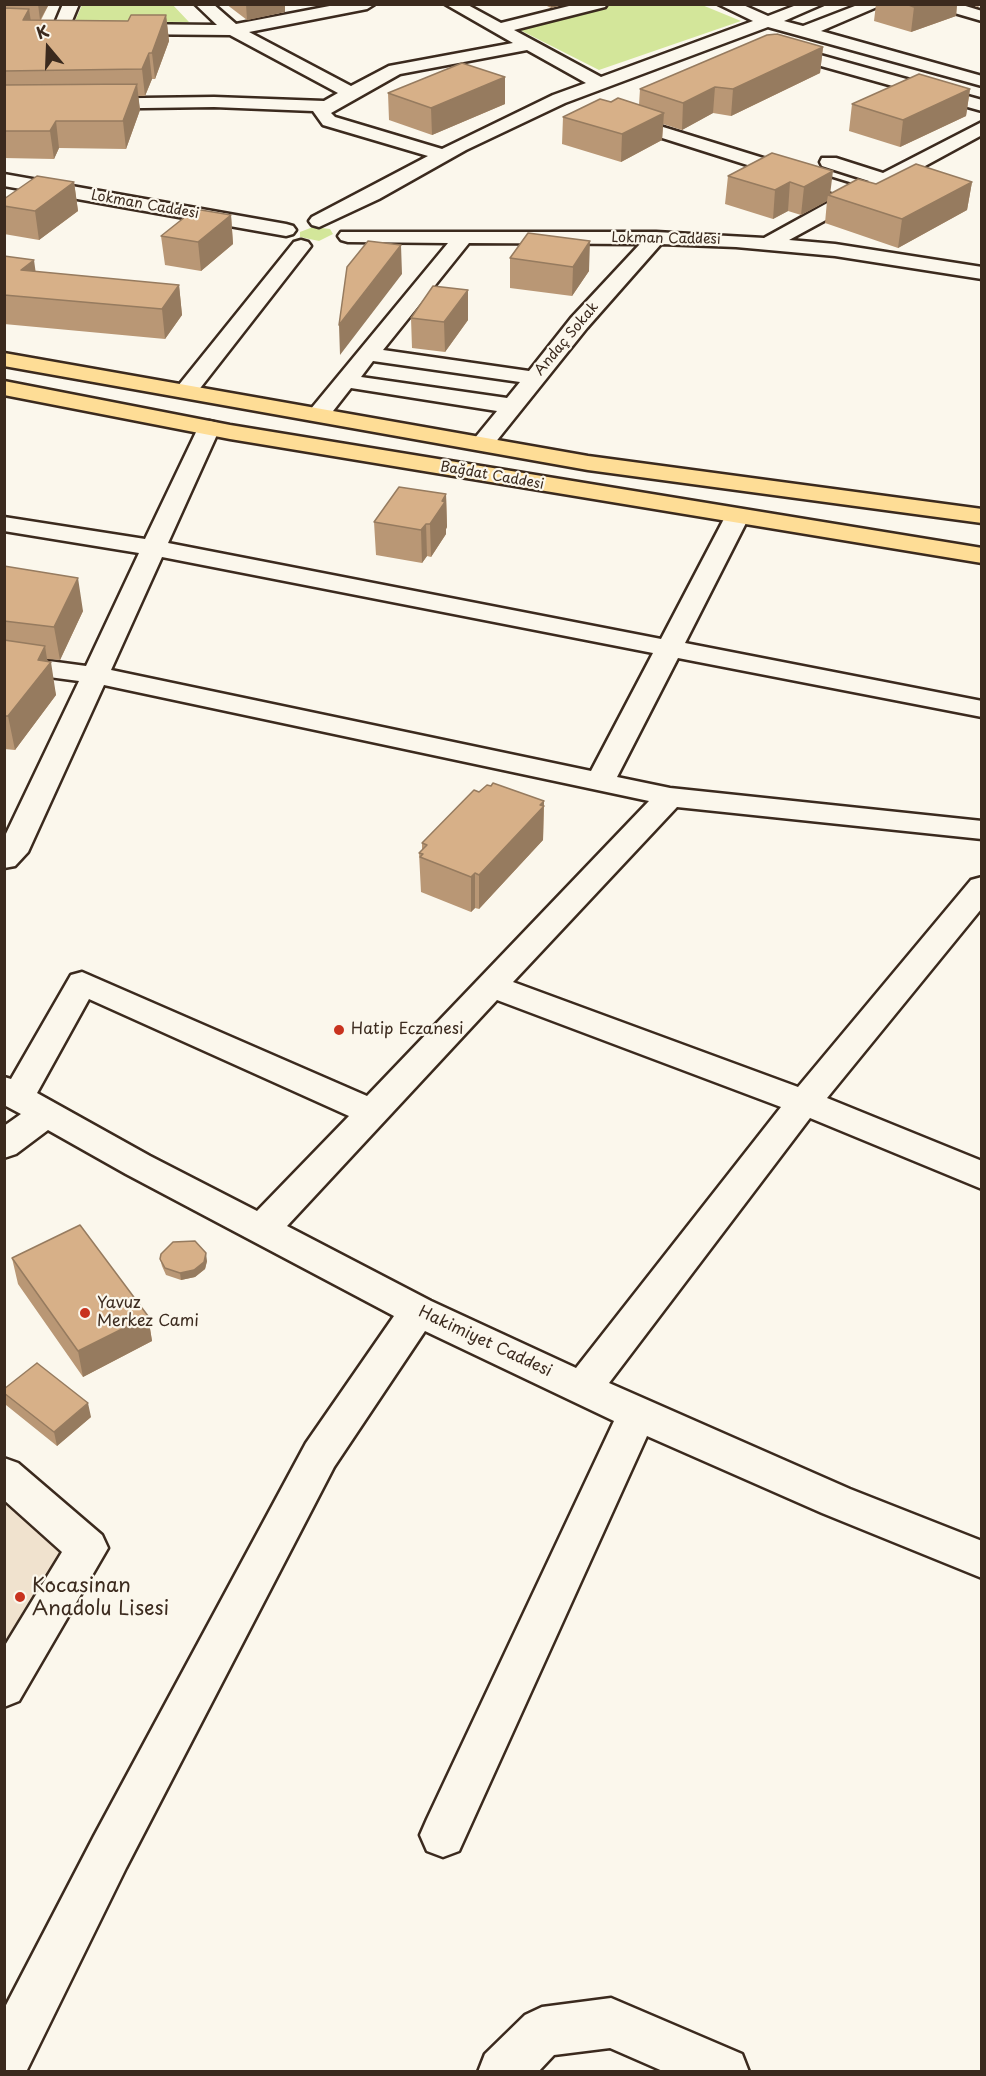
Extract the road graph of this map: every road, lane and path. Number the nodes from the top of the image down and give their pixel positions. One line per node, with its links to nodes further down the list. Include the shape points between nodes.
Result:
1 (71, 4): 12 (street, via 56,28)
2 (203, 4): 15 (street)
3 (367, 4): 15 (street)
4 (453, 4): 14 (street)
5 (599, 4): 14 (street)
6 (726, 4): 11 (street)
7 (815, 4): 11 (street)
8 (876, 4): 16 (street)
9 (940, 4): 10 (street)
10 (981, 16)
11 (769, 22): 16 (street); 17 (street)
12 (84, 28)
13 (107, 28): 15 (street)
14 (498, 29): 18 (street)
15 (233, 30): 21 (street)
16 (804, 32): 19 (street)
17 (732, 35): 20 (street); 25 (street)
18 (529, 45): 20 (street); 21 (street, via 395,70)
19 (981, 81)
20 (603, 88): 22 (street)
21 (351, 93): 24 (street)
22 (559, 99): 27 (street); 31 (street)
23 (4, 105): 24 (street, via 214,102)
24 (325, 106): 27 (street, via 322,114 329,121)
25 (981, 106)
26 (981, 126): 30 (street)
27 (444, 155): 32 (street)
28 (817, 158): 30 (street)
29 (4, 180): 34 (street, Lokman Caddesi)
30 (884, 180): 31 (street)
31 (858, 194): 39 (street)
32 (372, 195): 33 (street); 35 (street, via 378,208 391,220); 38 (street)
33 (319, 221): 34 (street); 38 (street)
34 (286, 230): 40 (street, via 285,239)
35 (428, 237): 36 (street, Lokman Caddesi); 38 (street, Lokman Caddesi)
36 (463, 237): 37 (street, Lokman Caddesi); 42 (street)
37 (656, 238): 39 (street, Lokman Caddesi); 44 (street, Andaç Sokak)
38 (336, 239): 40 (street)
39 (770, 243): 41 (street, Lokman Caddesi)
40 (301, 246): 47 (street)
41 (981, 273)
42 (368, 354): 44 (street); 45 (street)
43 (4, 359): 47 (main road, Bağdat Caddesi)
44 (535, 378): 48 (street, Andaç Sokak)
45 (346, 381): 48 (street); 49 (street)
46 (4, 388): 50 (main road, Bağdat Caddesi)
47 (186, 392): 49 (main road, Bağdat Caddesi)
48 (512, 406): 51 (street, Andaç Sokak)
49 (318, 415): 51 (main road, Bağdat Caddesi)
50 (209, 428): 53 (main road, Bağdat Caddesi); 55 (street)
51 (482, 444): 52 (main road, Bağdat Caddesi, via 612,466)
52 (981, 516)
53 (737, 517): 56 (main road, Bağdat Caddesi); 57 (street)
54 (4, 524): 55 (street)
55 (154, 548): 57 (street); 59 (street)
56 (981, 556)
57 (670, 647): 60 (street); 61 (street)
58 (4, 663): 59 (street)
59 (95, 675): 61 (street); 64 (street, via 14,852)
60 (981, 709)
61 (600, 782): 62 (street)
62 (670, 797): 63 (street); 66 (street)
63 (981, 830)
64 (4, 859)
65 (981, 887): 68 (street)
66 (491, 986): 68 (street); 69 (street)
67 (23, 1100): 69 (street, via 82,983); 70 (street); 72 (street, Hakimiyet Caddesi)
68 (804, 1102): 71 (street); 74 (street)
69 (372, 1112): 72 (street)
70 (4, 1145)
71 (981, 1176)
72 (261, 1230): 73 (street, Hakimiyet Caddesi)
73 (418, 1311): 74 (street, Hakimiyet Caddesi); 80 (street, via 320,1455)
74 (583, 1388): 75 (street, Hakimiyet Caddesi)
75 (637, 1414): 77 (street, Hakimiyet Caddesi); 79 (street)
76 (4, 1475): 78 (street, via 87,1548)
77 (981, 1560)
78 (4, 1687)
79 (443, 1835)
80 (4, 2062)
81 (503, 2072): 82 (street, via 542,2032 611,2023)
82 (724, 2072)

